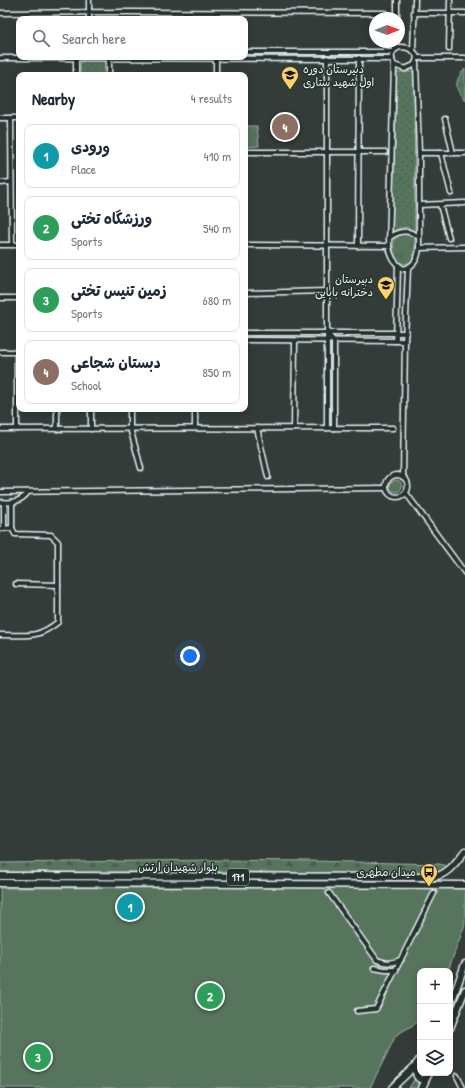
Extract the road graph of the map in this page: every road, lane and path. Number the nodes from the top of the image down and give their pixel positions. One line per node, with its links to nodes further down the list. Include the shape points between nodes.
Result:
1 (89, 0): 6 (street)
2 (397, 0): 7 (street)
3 (414, 0): 8 (street)
4 (450, 0): 9 (street)
5 (0, 12): 6 (street)
6 (89, 12): 11 (street); 12 (street)
7 (397, 12)
8 (414, 13): 9 (street); 15 (street)
9 (450, 13): 10 (street); 13 (street)
10 (465, 13)
11 (89, 16)
12 (369, 16)
13 (449, 49)
14 (394, 50): 15 (street, via 405,47); 16 (street); 23 (street)
15 (413, 50): 27 (street)
16 (248, 52)
17 (0, 58): 18 (street)
18 (16, 58)
19 (248, 58): 20 (street)
20 (327, 58): 21 (street); 37 (street)
21 (358, 58): 23 (street); 38 (street)
22 (465, 58): 27 (street)
23 (392, 59): 28 (street)
24 (76, 60): 29 (street)
25 (109, 60): 30 (street)
26 (216, 60): 31 (street)
27 (417, 60): 28 (street, via 414,65 405,69); 40 (street)
28 (394, 65): 51 (street)
29 (76, 72)
30 (109, 72)
31 (216, 72)
32 (0, 118): 33 (street)
33 (11, 118): 34 (street); 44 (street)
34 (16, 118)
35 (445, 119): 42 (street)
36 (248, 152): 37 (street)
37 (327, 152): 38 (street); 57 (street)
38 (358, 152): 39 (street); 58 (street)
39 (385, 152)
40 (419, 153): 41 (street); 49 (street)
41 (441, 153): 42 (street); 46 (street)
42 (452, 153): 43 (street)
43 (465, 153)
44 (11, 182): 45 (street); 54 (street)
45 (0, 183)
46 (452, 193)
47 (465, 203): 48 (street)
48 (440, 204): 49 (street); 52 (street)
49 (419, 206): 50 (street)
50 (419, 237): 51 (street, via 406,231 395,233); 60 (street)
51 (389, 238): 59 (street)
52 (450, 238)
53 (0, 245): 54 (street)
54 (12, 245): 55 (street)
55 (16, 245)
56 (248, 245): 57 (street)
57 (327, 246): 58 (street); 64 (street)
58 (358, 246): 59 (street)
59 (389, 246): 62 (street, via 390,255)
60 (419, 248): 61 (street); 63 (street, via 416,260)
61 (465, 248)
62 (398, 266): 63 (street); 70 (street)
63 (408, 268): 71 (street)
64 (327, 291): 65 (street); 69 (street)
65 (248, 293)
66 (0, 298): 67 (street)
67 (16, 298)
68 (248, 333): 69 (street)
69 (327, 333): 70 (street); 74 (street); 75 (street)
70 (397, 333): 71 (street); 76 (street)
71 (406, 333): 77 (street)
72 (248, 340): 73 (street)
73 (295, 341): 74 (street); 89 (street)
74 (327, 341): 75 (street); 90 (street)
75 (334, 341): 76 (street); 91 (street)
76 (396, 341): 77 (street)
77 (405, 342): 98 (street)
78 (0, 352): 79 (street)
79 (16, 352)
80 (17, 412): 94 (street)
81 (57, 412): 95 (street)
82 (91, 412): 85 (street)
83 (130, 412): 86 (street)
84 (195, 412): 87 (street)
85 (91, 428): 86 (street); 95 (street)
86 (130, 428): 87 (street); 96 (street)
87 (195, 428): 88 (street)
88 (257, 428): 89 (street); 97 (street)
89 (294, 428): 90 (street)
90 (326, 428): 91 (street)
91 (334, 428): 92 (street)
92 (393, 428)
93 (0, 429): 94 (street)
94 (17, 429): 95 (street)
95 (57, 429)
96 (141, 468)
97 (268, 477)
98 (403, 477): 99 (street, via 396,475 389,478); 102 (street, via 408,486)
99 (386, 488): 101 (street); 102 (street, via 392,497 400,498)
100 (0, 492): 101 (street)
101 (28, 492): 104 (street)
102 (406, 493): 107 (street)
103 (2, 502): 104 (street); 106 (street)
104 (12, 502): 105 (street)
105 (12, 528): 106 (street); 109 (street, via 15,534 51,535 58,542)
106 (2, 529)
107 (465, 573)
108 (16, 584): 109 (street)
109 (58, 585): 110 (street, via 58,622 37,635)
110 (0, 635)
111 (465, 851): 112 (main road, بلوار شهیدان ارتش / 171, via 448,872 433,877)
112 (0, 876)
113 (0, 883): 114 (main road, بلوار شهیدان ارتش / 171)
114 (465, 885)
115 (329, 893): 117 (street, via 377,960 384,963)
116 (434, 893): 117 (street)
117 (401, 960): 120 (street)
118 (465, 964): 122 (main road)
119 (374, 968): 120 (street)
120 (396, 970): 123 (street, via 376,1009)
121 (465, 990): 124 (main road)
122 (451, 1004)
123 (357, 1011)
124 (453, 1020)
125 (416, 1065): 126 (main road); 131 (main road)
126 (417, 1076)
127 (417, 1076): 128 (main road, via 420,1079)
128 (427, 1076)
129 (428, 1076): 132 (main road)
130 (457, 1076): 133 (street)
131 (392, 1088)
132 (422, 1088)
133 (463, 1088)

